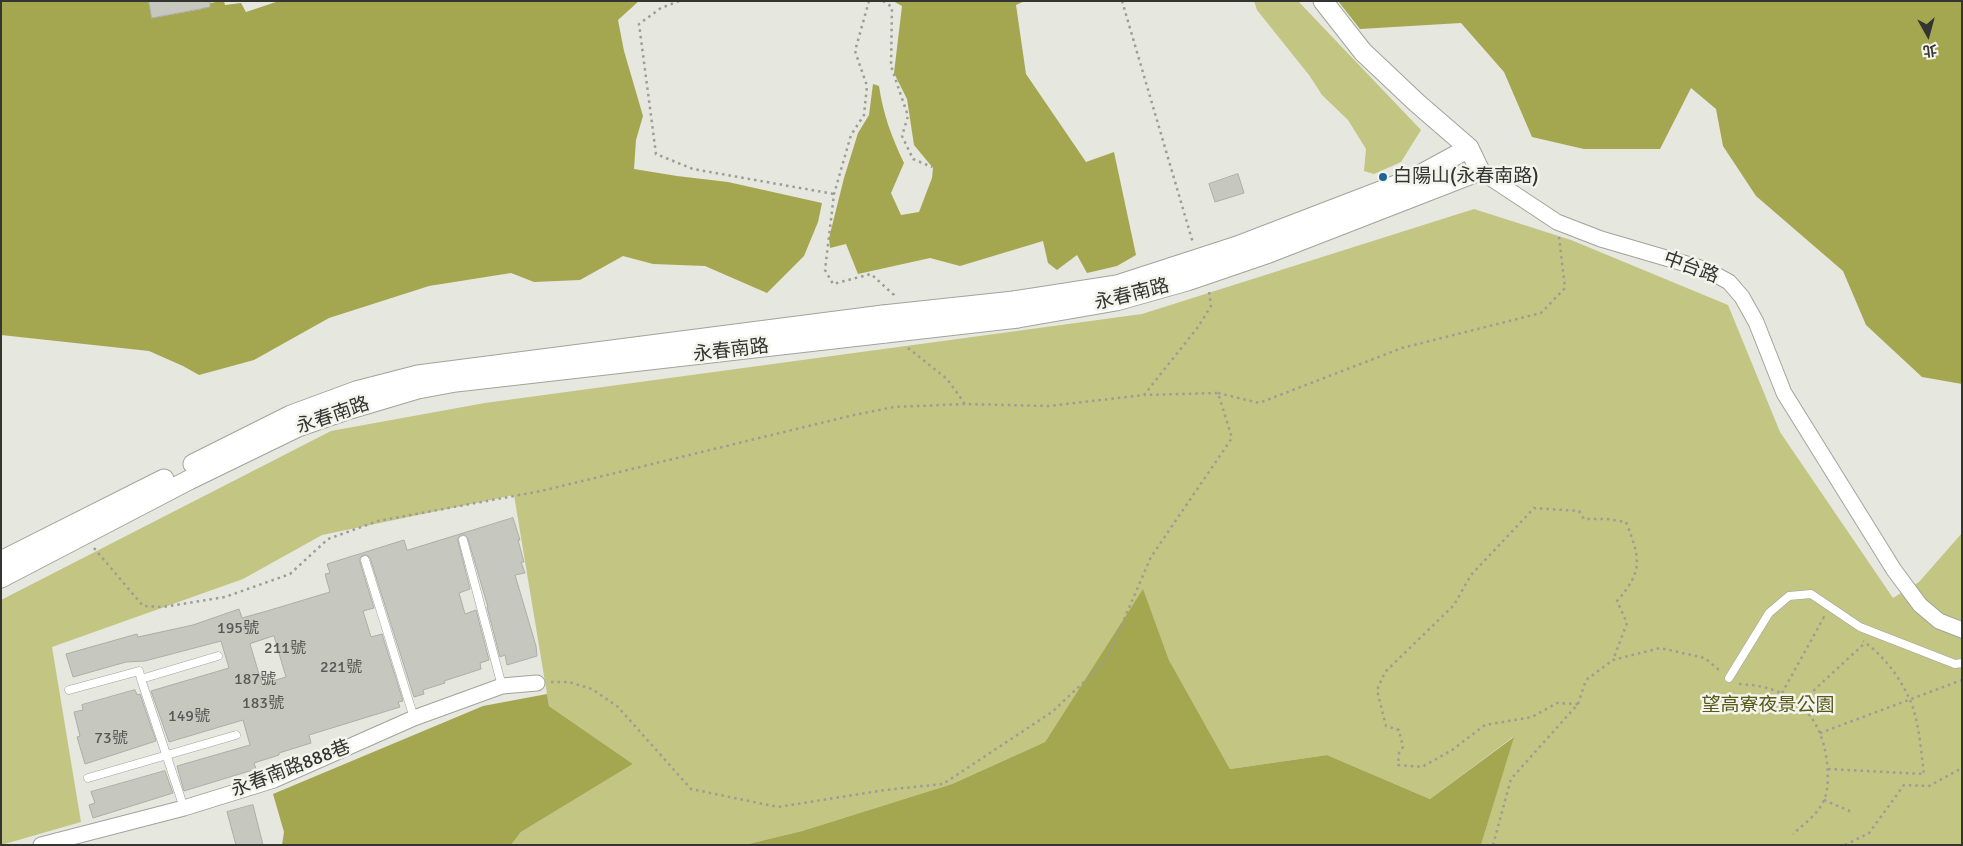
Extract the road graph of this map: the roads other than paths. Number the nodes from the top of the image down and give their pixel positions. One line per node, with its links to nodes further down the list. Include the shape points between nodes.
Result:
1 (1323, 1): 2 (street, via 1362,52)
2 (1469, 148): 3 (street); 4 (street, 永春南路, via 1414,178 1237,246 1116,284)
3 (1480, 171): 4 (street, 永春南路, via 1187,282 1116,301); 10 (street, 中台路, via 1557,222 1601,239 1707,270 1729,282 1756,322 1784,393 1894,570 1920,605 1939,621)
4 (1016, 309): 5 (street, 永春南路, bridge, via 889,317 418,382 344,410)
5 (295, 421): 8 (street, 永春南路); 9 (street, 永春南路)
6 (463, 540): 16 (lane)
7 (365, 560): 18 (lane)
8 (1, 561)
9 (1, 578)
10 (1962, 630)
11 (218, 656): 13 (lane)
12 (1962, 663): 14 (lane, via 1955,664 1860,627 1810,594 1789,596 1769,613)
13 (141, 679): 17 (lane, via 138,671); 20 (lane)
14 (1731, 681)
15 (537, 682): 16 (street, 永春南路888巷)
16 (502, 686): 18 (street, 永春南路888巷)
17 (68, 690)
18 (414, 718): 22 (street, 永春南路888巷, via 274,780)
19 (236, 735): 20 (lane)
20 (166, 756): 21 (lane); 22 (lane)
21 (88, 778)
22 (184, 808): 23 (street, 永春南路888巷)
23 (41, 845)

